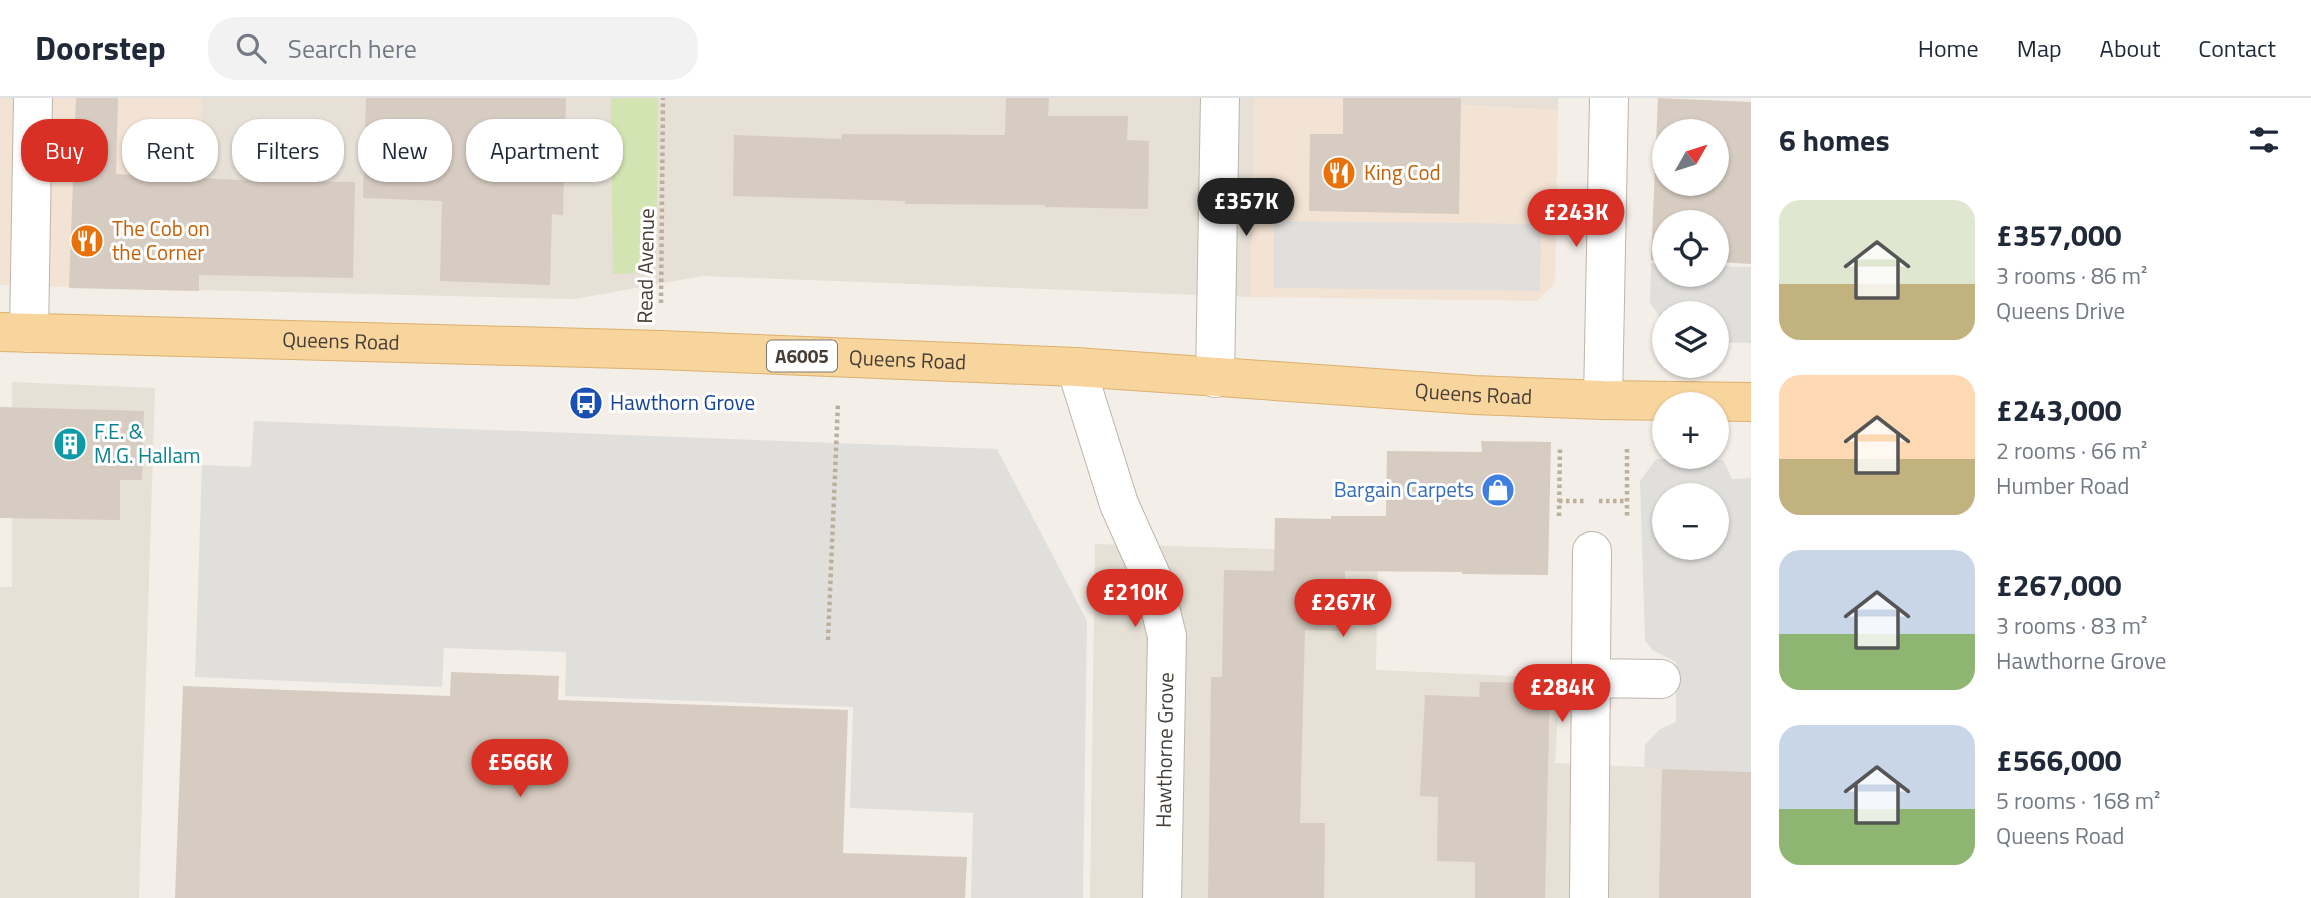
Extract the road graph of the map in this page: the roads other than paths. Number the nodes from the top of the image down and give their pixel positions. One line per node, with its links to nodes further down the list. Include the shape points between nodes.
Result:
1 (33, 98): 4 (street)
2 (1220, 98): 6 (street)
3 (1609, 98): 7 (street)
4 (14, 332): 5 (main road, Queens Road / A6005)
5 (1076, 367): 6 (main road, Queens Road / A6005); 12 (street, Hawthorne Grove, via 1119,504 1153,580 1167,636)
6 (1215, 378): 7 (main road, Queens Road / A6005)
7 (1603, 400): 8 (main road, A6005)
8 (1751, 402)
9 (1591, 551): 10 (street)
10 (1592, 678): 11 (street); 13 (street)
11 (1661, 679)
12 (1162, 898)
13 (1589, 898)

